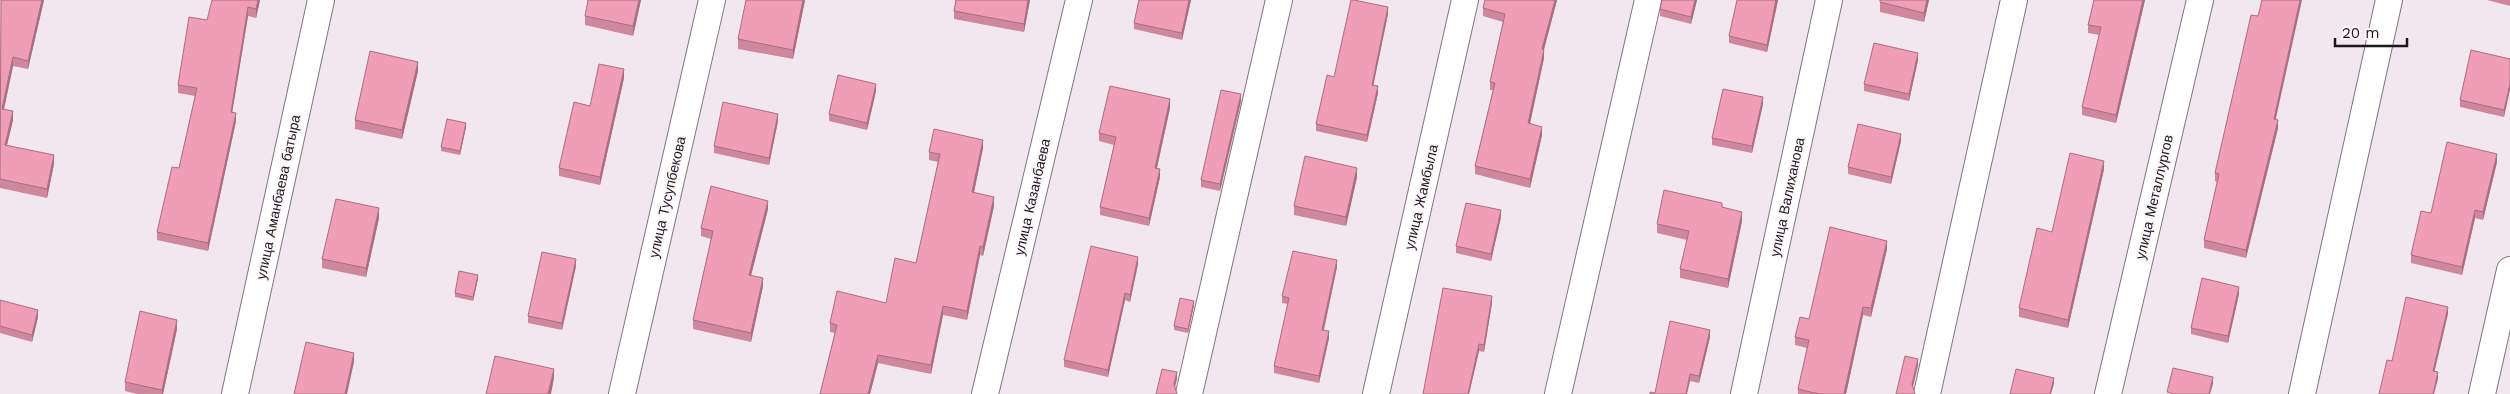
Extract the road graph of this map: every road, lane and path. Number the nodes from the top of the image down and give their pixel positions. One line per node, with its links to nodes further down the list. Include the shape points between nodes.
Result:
1 (321, 0): 12 (street, улица Аманбаева батыра)
2 (712, 0): 13 (street, улица Тусупбекова)
3 (1079, 0): 14 (street, улица Казанбаева)
4 (1279, 0): 15 (street)
5 (1465, 0): 16 (street, улица Жамбыла)
6 (1648, 0): 17 (street)
7 (1829, 0): 18 (street, улица Валиханова)
8 (2014, 0): 19 (street)
9 (2200, 0): 20 (street, улица Металлургов)
10 (2389, 0): 21 (street)
11 (2510, 270): 22 (street)
12 (235, 394)
13 (622, 394)
14 (985, 394)
15 (1189, 394)
16 (1376, 394)
17 (1558, 394)
18 (1744, 394)
19 (1927, 394)
20 (2108, 394)
21 (2302, 394)
22 (2482, 394)

